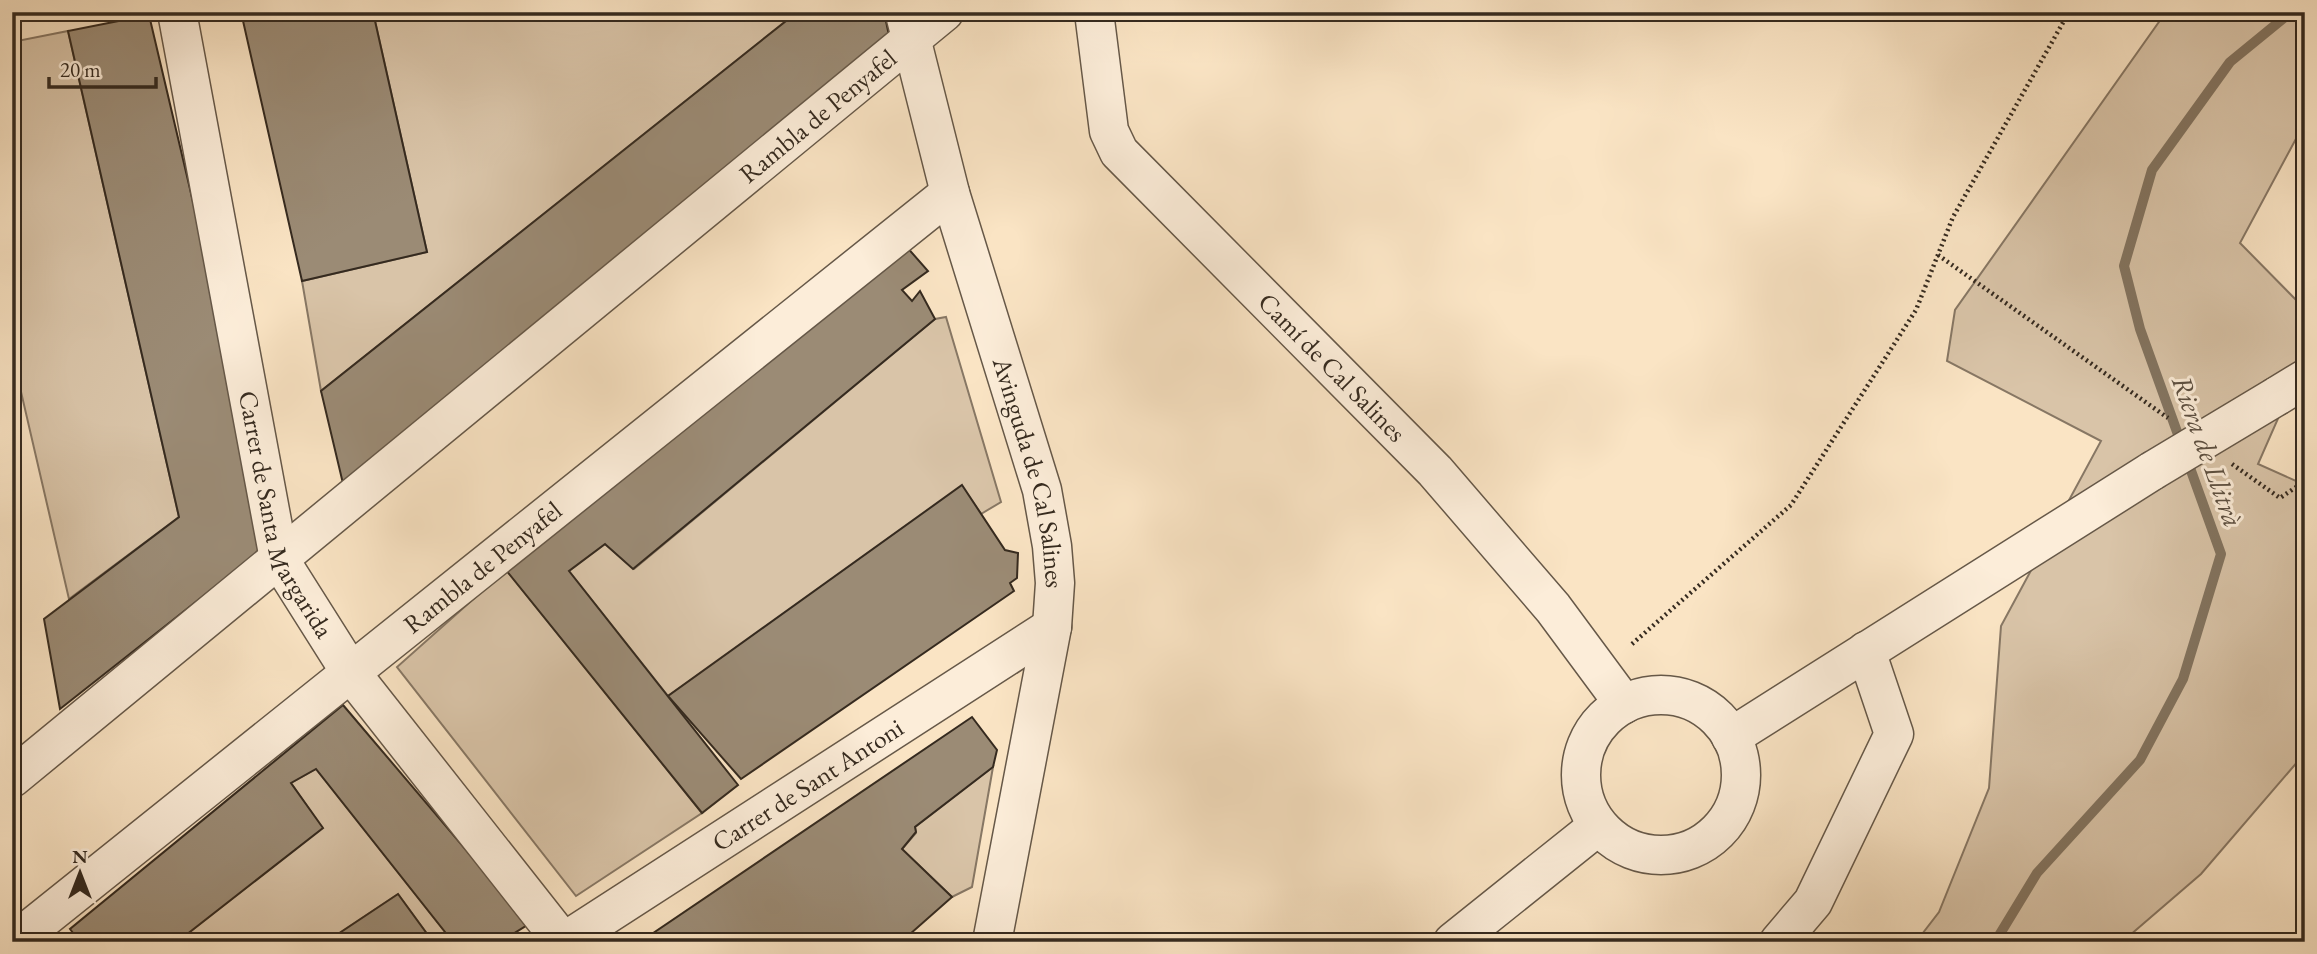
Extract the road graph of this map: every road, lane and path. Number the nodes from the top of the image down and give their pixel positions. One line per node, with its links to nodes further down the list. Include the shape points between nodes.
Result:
1 (177, 12): 12 (street, Carrer de Santa Margarida)
2 (944, 12): 5 (street, Rambla de Penyafel)
3 (1094, 12): 17 (street, Camí de Cal Salines, via 1109,131 1119,152 1435,471 1553,608)
4 (2069, 12): 7 (path, via 1953,217)
5 (908, 26): 6 (street, Avinguda de Cal Salines); 12 (street, Rambla de Penyafel)
6 (950, 193): 13 (street, Avinguda de Cal Salines, via 1045,503 1055,583); 16 (street, Rambla de Penyafel)
7 (1938, 255): 9 (path); 14 (path, via 1916,310 1790,505)
8 (2291, 388): 15 (street, bridge)
9 (2170, 419)
10 (2225, 458): 11 (path, via 2280,498)
11 (2305, 481)
12 (279, 559): 16 (street, Carrer de Santa Margarida); 19 (street, Rambla de Penyafel)
13 (1052, 627): 22 (street, Avinguda de Cal Salines); 23 (street, Carrer de Sant Antoni)
14 (1632, 644)
15 (1866, 652): 18 (street); 26 (street, via 1894,734 1813,902)
16 (351, 673): 21 (street, Rambla de Penyafel); 23 (street, Carrer de Santa Margarida)
17 (1624, 704): 18 (street, via 1647,696 1684,699 1716,717); 20 (street, via 1590,737 1582,759 1586,805)
18 (1731, 737): 20 (street, via 1740,761 1741,788 1732,813 1716,834 1694,848 1669,855 1643,854 1618,843)
19 (12, 778)
20 (1598, 826): 25 (street)
21 (25, 929)
22 (995, 929): 24 (street)
23 (564, 942)
24 (962, 942)
25 (1453, 942)
26 (1779, 942)

